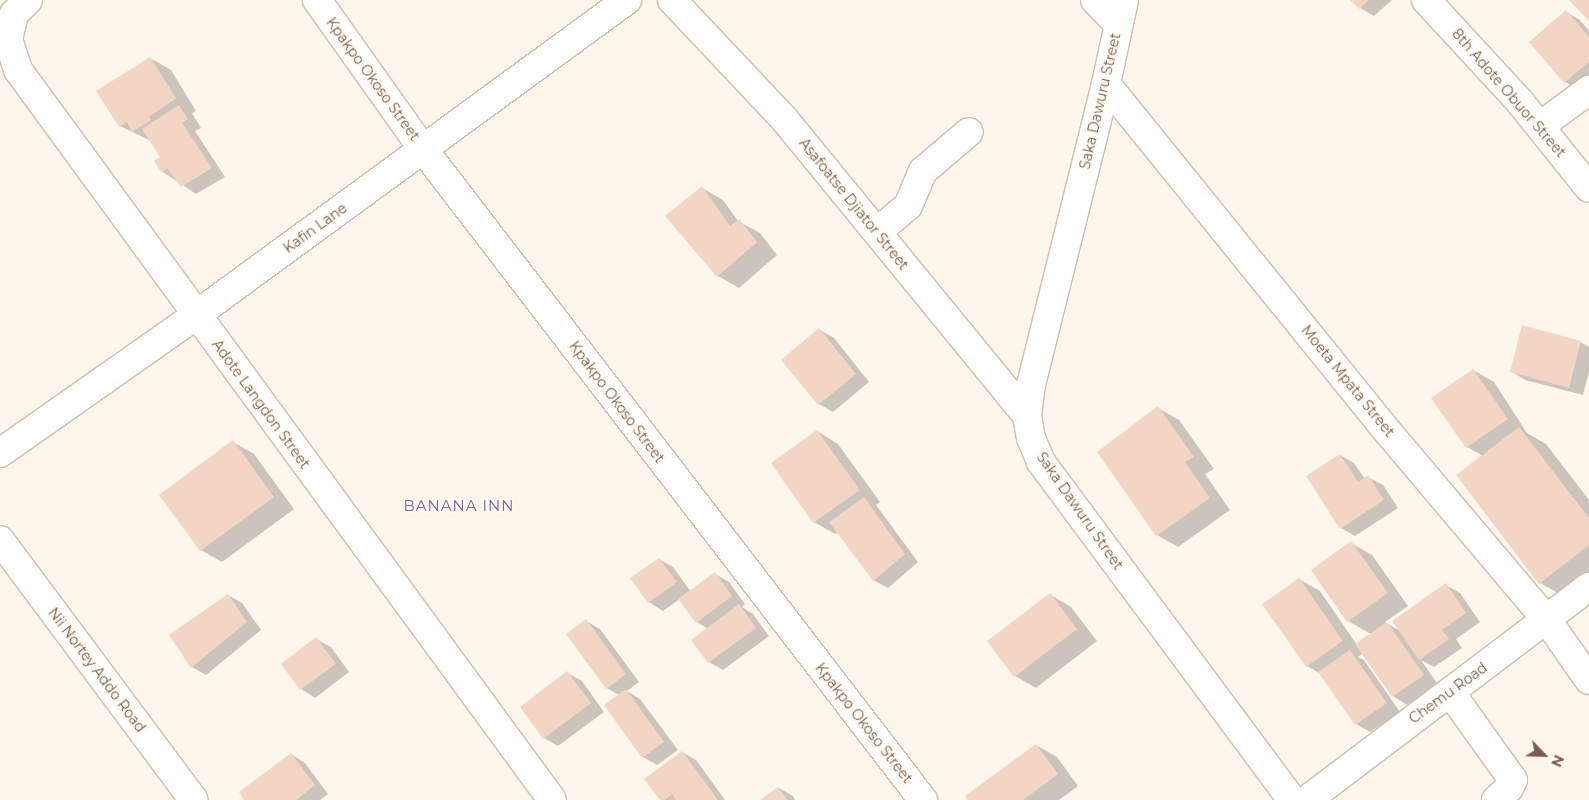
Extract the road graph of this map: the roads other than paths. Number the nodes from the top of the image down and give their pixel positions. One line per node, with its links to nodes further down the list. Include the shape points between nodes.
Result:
1 (28, 0): 15 (street, Adote Langdon Street, via 14,14 8,39 18,70)
2 (317, 0): 12 (street, Kpakpo Okoso Street)
3 (627, 0): 12 (street, Kafin Lane)
4 (672, 0): 14 (street, Asafoatse Djiator Street, via 786,120)
5 (1095, 0): 7 (street)
6 (1426, 0): 10 (street, 8th Adote Obuor Street)
7 (1121, 12): 8 (street, Saka Dawuru Street)
8 (1106, 84): 16 (street, Saka Dawuru Street, via 1032,384); 20 (street, Moeta Mpata Street, via 1382,425)
9 (1589, 90): 10 (street)
10 (1540, 126): 13 (street, 8th Adote Obuor Street)
11 (969, 132): 14 (street, via 923,171 908,206)
12 (423, 149): 15 (street, Kafin Lane); 25 (street, Kpakpo Okoso Street)
13 (1589, 188)
14 (877, 232): 16 (street, Asafoatse Djiator Street)
15 (196, 315): 17 (street, Kafin Lane); 24 (street, Adote Langdon Street)
16 (1027, 416): 26 (street, Saka Dawuru Street, via 1031,438 1041,462)
17 (0, 453)
18 (0, 540): 23 (street, Nii Nortey Addo Road)
19 (1589, 587): 20 (street, Chemu Road)
20 (1547, 620): 21 (street, Moeta Mpata Street); 22 (street, Chemu Road)
21 (1589, 680)
22 (1450, 692): 27 (street, Chemu Road); 28 (street, via 1513,780)
23 (194, 800)
24 (552, 800)
25 (923, 800)
26 (1292, 800)
27 (1307, 800)
28 (1496, 800)

